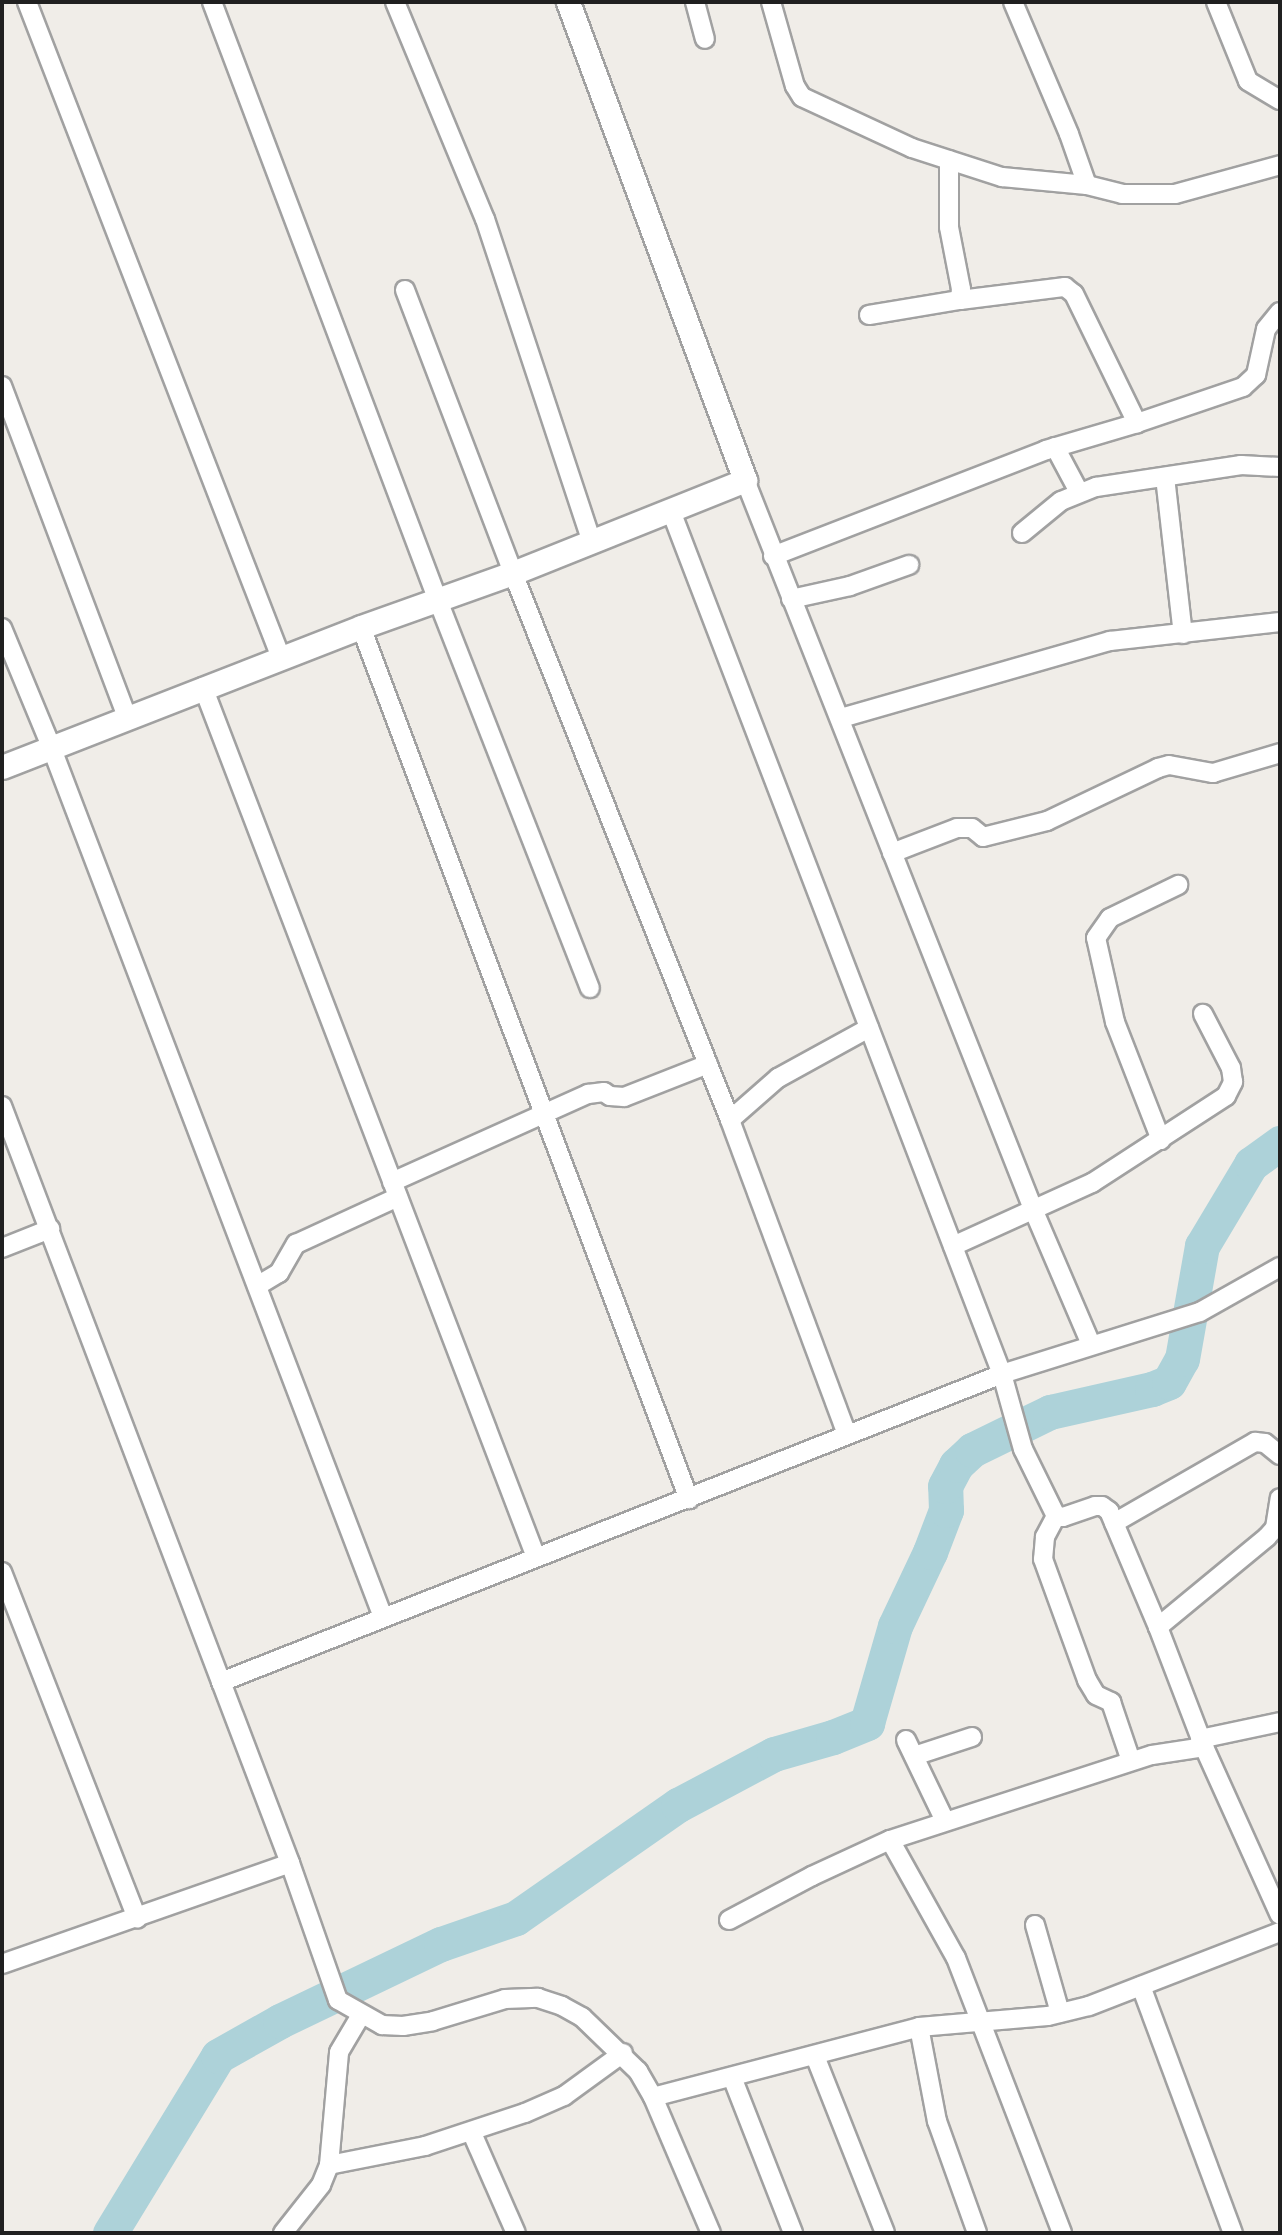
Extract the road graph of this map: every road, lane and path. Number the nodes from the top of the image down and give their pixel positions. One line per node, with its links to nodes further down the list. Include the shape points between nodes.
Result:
1 (27, 2): 37 (street)
2 (212, 2): 31 (street)
3 (396, 2): 27 (street, via 485,219)
4 (568, 2): 23 (street)
5 (695, 2): 9 (street)
6 (771, 2): 11 (street, via 802,97 912,148)
7 (1013, 2): 13 (street)
8 (1216, 2): 10 (street, via 1248,81)
9 (705, 38)
10 (1280, 100)
11 (949, 160): 13 (street, via 1002,177); 15 (street, via 949,228)
12 (1280, 165): 13 (street, via 1175,194 1122,194)
13 (1087, 185)
14 (405, 290): 30 (street)
15 (960, 300): 17 (street); 19 (street, via 1065,287 1074,294)
16 (1280, 312): 19 (street, via 1266,328 1251,383)
17 (869, 315)
18 (2, 387): 39 (street)
19 (1137, 423): 20 (street)
20 (1055, 447): 24 (street); 28 (street)
21 (1280, 467): 22 (street, via 1241,465)
22 (1164, 477): 24 (street); 36 (street)
23 (745, 480): 25 (street); 28 (street)
24 (1079, 492): 26 (street)
25 (671, 511): 27 (street); 48 (street)
26 (1023, 533)
27 (591, 539): 30 (street)
28 (774, 556): 32 (street)
29 (909, 565): 32 (street, via 850,586)
30 (513, 573): 31 (street); 49 (street)
31 (437, 598): 34 (street); 46 (street)
32 (791, 598): 40 (street)
33 (1280, 622): 36 (street)
34 (361, 627): 37 (street); 51 (street)
35 (2, 628): 41 (street)
36 (1183, 634): 40 (street, via 1110,641)
37 (281, 658): 38 (street)
38 (203, 687): 39 (street); 54 (street)
39 (127, 716): 41 (street)
40 (841, 718): 44 (street)
41 (52, 749): 43 (street); 60 (street)
42 (1280, 753): 44 (street, via 1213,773 1169,765 1047,821 983,837 972,828 957,828)
43 (2, 767)
44 (892, 853): 55 (street)
45 (1178, 885): 53 (street, via 1110,918 1096,938 1115,1022)
46 (590, 988)
47 (1203, 1014): 53 (street, via 1231,1068 1233,1082 1226,1096)
48 (869, 1028): 52 (street, via 778,1078); 57 (street)
49 (708, 1064): 51 (street, via 624,1097 595,1091); 52 (street)
50 (2, 1106): 56 (street)
51 (544, 1114): 54 (street); 66 (street)
52 (730, 1120): 63 (street)
53 (1161, 1140): 55 (street, via 1092,1183)
54 (395, 1189): 60 (street, via 296,1244 279,1273); 69 (street)
55 (1033, 1209): 57 (street); 61 (street)
56 (50, 1229): 58 (street); 73 (street)
57 (953, 1247): 62 (street)
58 (2, 1248)
59 (1280, 1267): 61 (street, via 1199,1312)
60 (257, 1286): 71 (street)
61 (1091, 1344): 62 (street)
62 (1002, 1374): 63 (street); 67 (street, via 1023,1449)
63 (847, 1434): 66 (street)
64 (1280, 1455): 68 (street, via 1265,1443 1255,1442)
65 (1280, 1498): 72 (street, via 1275,1528 1267,1537)
66 (689, 1499): 69 (street)
67 (1056, 1516): 68 (street, via 1102,1506); 77 (street, via 1045,1537 1044,1559 1087,1680 1096,1695 1111,1702)
68 (1114, 1523): 72 (street)
69 (536, 1557): 71 (street)
70 (2, 1572): 82 (street)
71 (383, 1617): 73 (street)
72 (1158, 1627): 76 (street)
73 (221, 1682): 80 (street)
74 (1280, 1722): 76 (street)
75 (971, 1737): 78 (street, via 910,1748)
76 (1202, 1743): 77 (street); 81 (street)
77 (1131, 1761): 78 (street)
78 (946, 1821): 79 (street)
79 (890, 1840): 83 (street); 90 (street, via 956,1958)
80 (290, 1863): 82 (street); 89 (street, via 338,2000)
81 (1278, 1905)
82 (136, 1919): 86 (street)
83 (729, 1920)
84 (1035, 1926): 88 (street)
85 (1280, 1933): 87 (street)
86 (2, 1964)
87 (1141, 1986): 88 (street); 105 (street)
88 (1060, 2013): 90 (street)
89 (360, 2015): 92 (street, via 382,2025 403,2026 505,1999 538,1998 582,2018); 97 (street, via 338,2052)
90 (983, 2021): 91 (street); 104 (street)
91 (919, 2027): 93 (street); 103 (street, via 937,2121)
92 (623, 2053): 95 (street); 96 (street, via 564,2096)
93 (815, 2056): 94 (street); 102 (street)
94 (732, 2077): 95 (street); 101 (street)
95 (653, 2097): 100 (street)
96 (472, 2133): 97 (street); 99 (street)
97 (329, 2165): 98 (street, via 321,2185)
98 (283, 2233)
99 (516, 2233)
100 (711, 2233)
101 (793, 2233)
102 (885, 2233)
103 (977, 2233)
104 (1062, 2233)
105 (1233, 2233)

